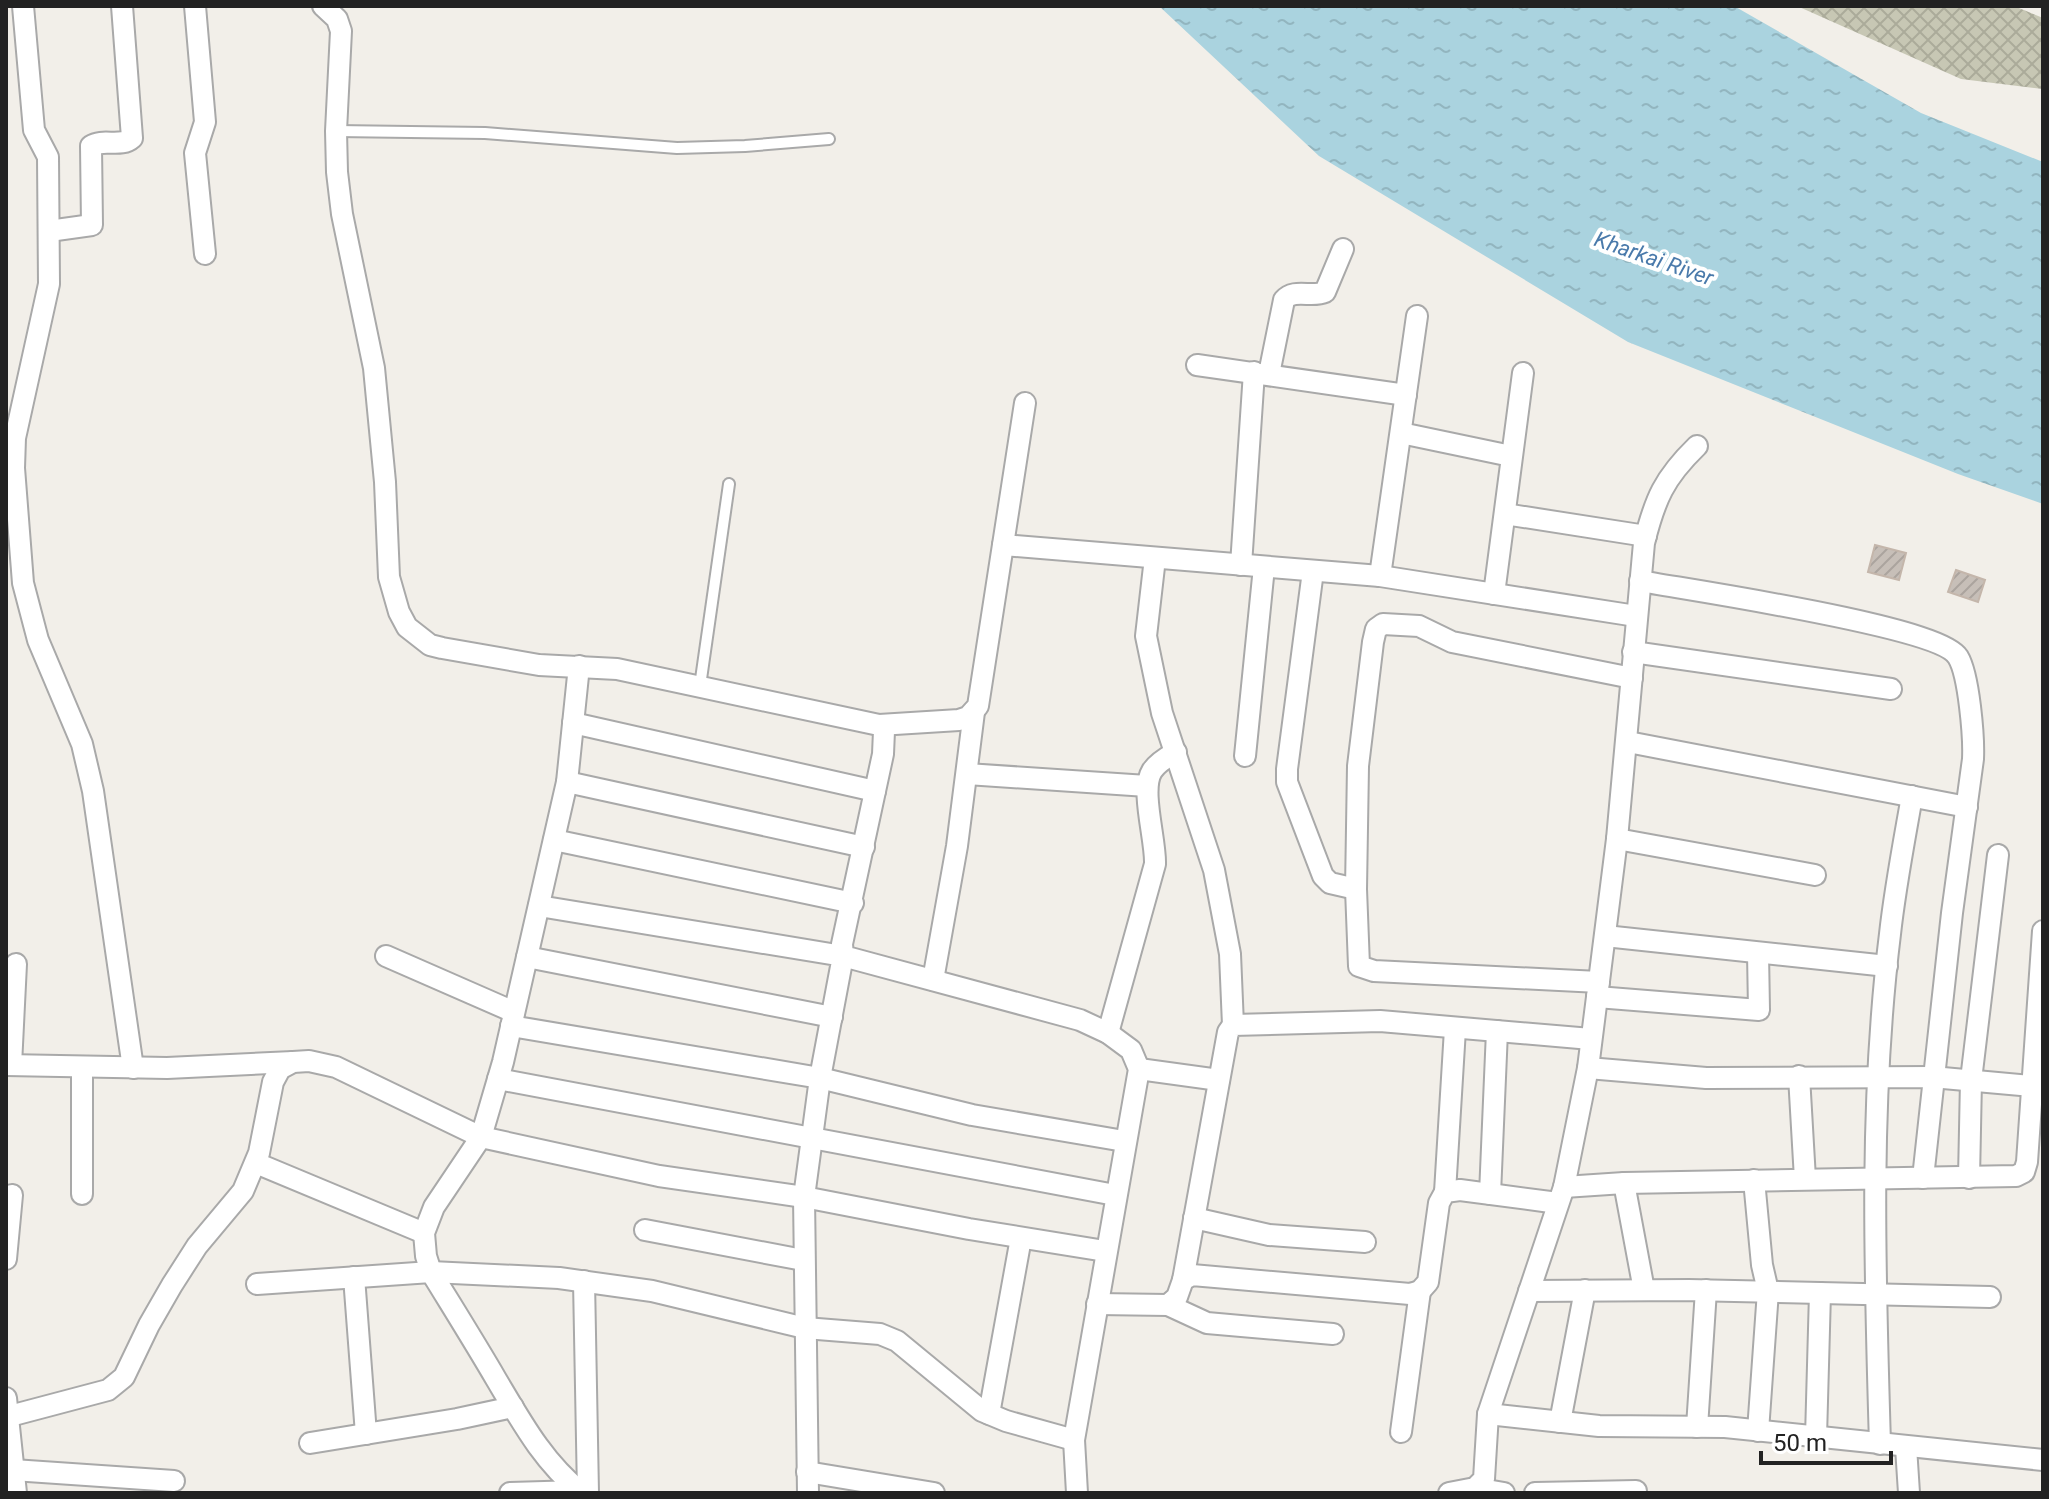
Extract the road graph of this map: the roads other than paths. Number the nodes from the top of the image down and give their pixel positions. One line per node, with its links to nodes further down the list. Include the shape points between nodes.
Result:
1 (23, 6): 7 (street, via 34,130 48,157)
2 (122, 6): 7 (street, via 132,138 91,146 92,225)
3 (195, 6): 9 (street, via 205,122 195,153)
4 (323, 6): 5 (street, via 337,19 342,42)
5 (336, 131): 6 (lane, via 485,133 677,148); 33 (street, via 342,214 374,368 389,577 399,612 407,627 430,645 539,665)
6 (829, 139)
7 (49, 231): 19 (street, via 49,284 15,438)
8 (1343, 249): 12 (street, via 1325,292 1293,294 1284,300)
9 (205, 254)
10 (1417, 316): 14 (street)
11 (1197, 365): 12 (street)
12 (1262, 373): 14 (street); 25 (street)
13 (1523, 373): 18 (street)
14 (1406, 395): 16 (street)
15 (1025, 403): 23 (street)
16 (1401, 433): 18 (street); 28 (street)
17 (1697, 446): 22 (street, via 1660,489)
18 (1511, 456): 21 (street)
19 (11, 484): 77 (street, via 23,583 38,640 82,744 93,791)
20 (729, 484): 35 (lane)
21 (1505, 514): 22 (street); 30 (street)
22 (1646, 536): 29 (street)
23 (1003, 545): 24 (street); 37 (street)
24 (1155, 558): 25 (street); 41 (street, via 1146,636)
25 (1241, 565): 26 (street)
26 (1264, 567): 27 (street); 42 (street)
27 (1313, 571): 28 (street); 54 (street, via 1287,782 1323,876)
28 (1380, 576): 30 (street)
29 (1640, 581): 31 (street); 48 (street, via 1882,625 1947,646 1962,668 1974,739)
30 (1494, 594): 31 (street)
31 (1636, 616): 32 (street)
32 (1633, 652): 34 (street); 36 (street)
33 (579, 666): 35 (street); 38 (street)
34 (1632, 678): 40 (street); 54 (street, via 1452,642 1419,626 1383,624 1376,629 1358,766)
35 (700, 686): 39 (street)
36 (1891, 689)
37 (974, 712): 39 (street, via 951,721); 43 (street)
38 (573, 723): 44 (street); 46 (street)
39 (879, 725): 46 (street, via 884,731)
40 (1628, 742): 47 (street); 49 (street)
41 (1176, 752): 45 (street, via 1157,765); 69 (street, via 1226,926)
42 (1245, 756)
43 (967, 774): 45 (street); 65 (street)
44 (567, 782): 50 (street); 51 (street)
45 (1147, 786): 72 (street, via 1155,864)
46 (875, 791): 51 (street)
47 (1912, 796): 48 (street); 64 (street)
48 (1967, 807): 82 (street)
49 (1617, 839): 53 (street); 58 (street)
50 (554, 840): 55 (street); 56 (street)
51 (864, 847): 55 (street)
52 (1998, 855): 86 (street)
53 (1815, 875)
54 (1356, 889): 66 (street, via 1357,958 1364,970)
55 (853, 903): 61 (street)
56 (539, 906): 61 (street); 62 (street)
57 (2043, 931): 87 (street)
58 (1605, 936): 59 (street); 66 (street)
59 (1758, 953): 64 (street); 66 (street, via 1759,1010)
60 (386, 956): 68 (street)
61 (843, 956): 65 (street); 67 (street)
62 (527, 957): 67 (street); 68 (street)
63 (16, 964): 75 (street)
64 (1887, 966): 81 (street)
65 (933, 980): 72 (street, via 1080,1020)
66 (1598, 989): 73 (street)
67 (832, 1017): 83 (street)
68 (513, 1019): 83 (street); 84 (street)
69 (1233, 1025): 70 (street, via 1347,1020); 85 (street)
70 (1455, 1029): 71 (street); 98 (street)
71 (1497, 1031): 73 (street); 100 (street)
72 (1108, 1033): 79 (street, via 1131,1050)
73 (1591, 1039): 78 (street)
74 (293, 1062): 77 (street); 88 (street, via 336,1067); 91 (street, via 280,1069 273,1082)
75 (9, 1065): 76 (street)
76 (82, 1068): 77 (street); 99 (street)
77 (133, 1068)
78 (1588, 1068): 80 (street, via 1706,1078); 103 (street)
79 (1139, 1069): 85 (street); 90 (street)
80 (1799, 1076): 81 (street); 95 (street)
81 (1879, 1076): 82 (street); 92 (street)
82 (1932, 1077): 86 (street); 93 (street)
83 (820, 1078): 89 (street); 90 (street, via 972,1115)
84 (498, 1079): 88 (street); 89 (street)
85 (1219, 1080): 105 (street)
86 (1971, 1080): 87 (street); 94 (street)
87 (2037, 1086): 94 (street, via 2024,1172)
88 (481, 1137): 104 (street, via 659,1176); 107 (street, via 434,1207)
89 (811, 1140): 102 (street); 104 (street)
90 (1124, 1141): 102 (street)
91 (256, 1163): 107 (street); 132 (street, via 243,1191 172,1285 118,1385)
92 (1874, 1178): 93 (street); 95 (street); 125 (street)
93 (1923, 1178): 94 (street)
94 (1969, 1178)
95 (1805, 1179): 96 (street)
96 (1754, 1180): 97 (street); 123 (street)
97 (1624, 1183): 103 (street); 119 (street)
98 (1445, 1192): 100 (street); 121 (street, via 1428,1282)
99 (82, 1194)
100 (1490, 1194): 103 (street)
101 (12, 1195): 111 (street)
102 (1115, 1195): 110 (street)
103 (1561, 1195): 122 (street)
104 (804, 1197): 108 (street); 112 (street)
105 (1194, 1218): 109 (street, via 1269,1235); 115 (street)
106 (645, 1230): 112 (street)
107 (424, 1233): 113 (street)
108 (1021, 1238): 110 (street); 133 (street)
109 (1365, 1242)
110 (1105, 1251): 127 (street)
111 (6, 1259)
112 (803, 1260): 129 (street)
113 (431, 1272): 114 (street); 116 (street); 131 (street)
114 (354, 1277): 117 (street); 139 (street)
115 (1183, 1280): 121 (street, via 1192,1275); 128 (street)
116 (584, 1281): 129 (street, via 652,1291); 151 (street)
117 (257, 1284)
118 (1585, 1290): 119 (street); 122 (street); 135 (street)
119 (1644, 1290): 120 (street)
120 (1706, 1290): 123 (street); 136 (street)
121 (1420, 1291): 138 (street)
122 (1529, 1291): 134 (street)
123 (1768, 1291): 124 (street); 137 (street)
124 (1820, 1293): 125 (street); 140 (street)
125 (1877, 1294): 126 (street); 143 (street)
126 (1990, 1297)
127 (1097, 1304): 128 (street); 141 (street)
128 (1168, 1305): 130 (street, via 1207,1323)
129 (805, 1328): 133 (street, via 890,1336); 147 (street)
130 (1333, 1334)
131 (513, 1407): 139 (street); 151 (street, via 542,1454)
132 (7, 1411): 146 (street)
133 (989, 1414): 141 (street)
134 (1488, 1414): 135 (street); 149 (street, via 1484,1479)
135 (1560, 1422): 136 (street)
136 (1697, 1427): 137 (street)
137 (1758, 1431): 140 (street)
138 (1401, 1432)
139 (366, 1434): 142 (street)
140 (1816, 1437): 143 (street)
141 (1074, 1440): 156 (street)
142 (310, 1443)
143 (1880, 1444): 144 (street)
144 (1906, 1447): 145 (street); 159 (street)
145 (2043, 1460)
146 (13, 1470): 148 (street); 152 (street)
147 (807, 1472): 154 (street); 155 (street)
148 (174, 1481)
149 (1460, 1491): 157 (street)
150 (1636, 1491): 158 (street)
151 (583, 1492): 153 (street)
152 (16, 1493)
153 (510, 1493)
154 (808, 1493)
155 (934, 1493)
156 (1077, 1493)
157 (1504, 1493)
158 (1535, 1493)
159 (1909, 1493)

